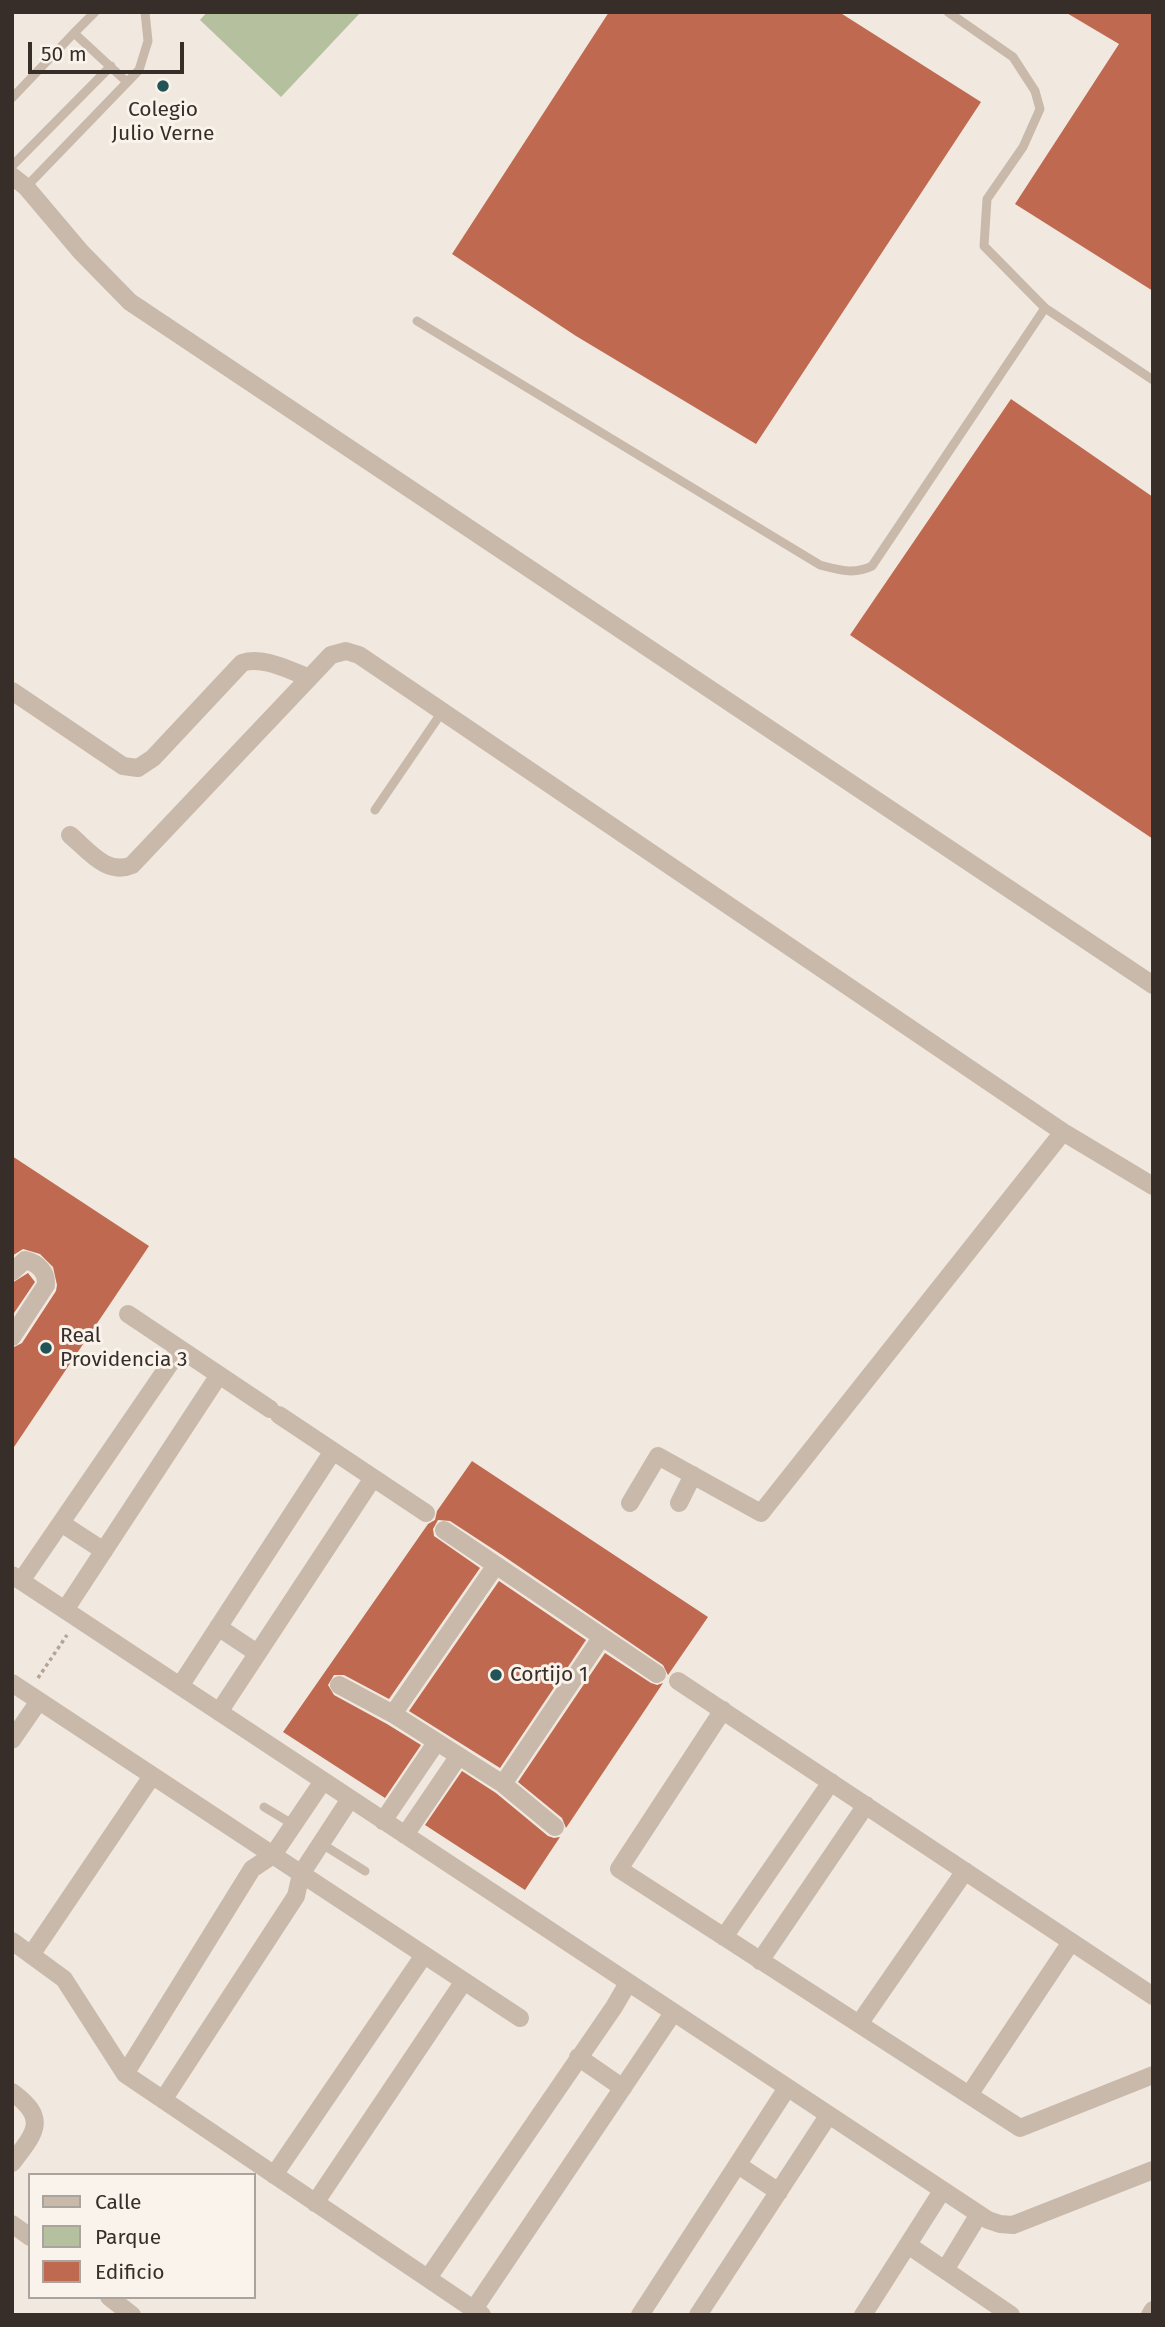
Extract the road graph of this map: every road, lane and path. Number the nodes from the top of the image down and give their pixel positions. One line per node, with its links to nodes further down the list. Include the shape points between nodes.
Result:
1 (95, 12): 4 (lane)
2 (145, 12): 6 (lane, via 146,51)
3 (948, 12): 10 (lane, via 1013,57 1035,91 1040,109 1023,147 987,199 985,246)
4 (74, 33): 5 (lane); 7 (lane)
5 (111, 66): 6 (lane); 8 (lane)
6 (127, 82): 9 (lane)
7 (12, 98)
8 (12, 166)
9 (19, 181): 18 (street, via 130,302)
10 (1045, 308): 11 (lane, via 872,566 860,572 820,565); 12 (lane)
11 (417, 321)
12 (1153, 380)
13 (308, 677): 14 (street, via 262,661 242,663 153,758 138,768 123,766); 15 (street, via 331,655 359,655); 17 (street, via 132,865 122,870 108,867)
14 (12, 691)
15 (442, 712): 16 (lane); 19 (street)
16 (374, 810)
17 (70, 835)
18 (1153, 985)
19 (1063, 1132): 20 (street); 27 (street, via 761,1513)
20 (1153, 1186)
21 (12, 1272): 23 (street, via 24,1260 42,1269 47,1278)
22 (128, 1314): 24 (street)
23 (12, 1337)
24 (180, 1349): 25 (street); 32 (street)
25 (219, 1375): 26 (street); 34 (street)
26 (332, 1451): 28 (street); 38 (street)
27 (693, 1475): 29 (street, via 658,1457); 30 (street)
28 (373, 1478): 31 (street); 40 (street)
29 (630, 1503)
30 (678, 1503)
31 (426, 1513)
32 (61, 1523): 34 (street); 36 (street)
33 (444, 1530): 35 (street)
34 (104, 1551): 37 (street)
35 (496, 1565): 39 (street); 48 (street)
36 (16, 1578): 37 (street)
37 (72, 1614): 44 (street); 45 (path)
38 (218, 1627): 40 (street); 44 (street)
39 (601, 1638): 41 (street); 55 (street)
40 (257, 1653): 47 (street)
41 (657, 1674)
42 (678, 1681): 46 (street)
43 (339, 1685): 48 (street)
44 (180, 1686): 47 (street)
45 (26, 1693): 49 (street); 52 (street)
46 (723, 1710): 54 (street); 68 (street, via 618,1869)
47 (219, 1712): 53 (street)
48 (393, 1714): 50 (street)
49 (12, 1740)
50 (436, 1743): 51 (street); 59 (street)
51 (458, 1757): 55 (street); 62 (street)
52 (152, 1776): 64 (street); 71 (street)
53 (323, 1781): 56 (street); 60 (street)
54 (831, 1782): 57 (street); 68 (street)
55 (503, 1784): 61 (street)
56 (350, 1799): 59 (street); 63 (street)
57 (866, 1805): 66 (street); 73 (street)
58 (264, 1807): 60 (lane)
59 (383, 1821): 62 (street)
60 (294, 1825): 64 (street)
61 (555, 1827)
62 (405, 1835): 75 (street)
63 (321, 1844): 65 (lane); 67 (street)
64 (273, 1855): 67 (street); 81 (street, via 252,1869)
65 (365, 1871)
66 (965, 1871): 70 (street); 79 (street)
67 (301, 1874): 72 (street); 87 (street, via 296,1896)
68 (723, 1937): 73 (street)
69 (12, 1941): 71 (street)
70 (1071, 1942): 76 (street); 86 (street)
71 (31, 1955): 81 (street, via 72,1989)
72 (424, 1955): 74 (street); 92 (street)
73 (760, 1961): 79 (street)
74 (464, 1981): 78 (street); 95 (street)
75 (628, 1983): 77 (street); 80 (street)
76 (1153, 1996)
77 (673, 2013): 83 (street); 84 (street)
78 (520, 2018)
79 (859, 2024): 86 (street)
80 (578, 2057): 83 (street); 101 (street)
81 (125, 2074): 87 (street)
82 (1153, 2075): 86 (street, via 1020,2128)
83 (623, 2088): 104 (street)
84 (787, 2088): 88 (street); 90 (street)
85 (12, 2092): 89 (street, via 30,2106 35,2125)
86 (969, 2095)
87 (163, 2101): 92 (street)
88 (828, 2116): 93 (street); 94 (street)
89 (12, 2163)
90 (737, 2165): 94 (street); 106 (street)
91 (1153, 2170): 96 (street, via 1013,2225)
92 (274, 2175): 95 (street)
93 (943, 2191): 96 (street); 99 (street)
94 (779, 2192): 107 (street)
95 (315, 2203): 101 (street)
96 (979, 2214): 100 (street)
97 (12, 2224): 98 (street)
98 (28, 2236)
99 (908, 2245): 100 (street); 108 (street)
100 (945, 2270): 109 (street)
101 (428, 2278): 104 (street)
102 (112, 2299): 105 (street)
103 (1153, 2310): 110 (street)
104 (478, 2312)
105 (132, 2315)
106 (640, 2315)
107 (698, 2315)
108 (863, 2315)
109 (1011, 2315)
110 (1150, 2315)

